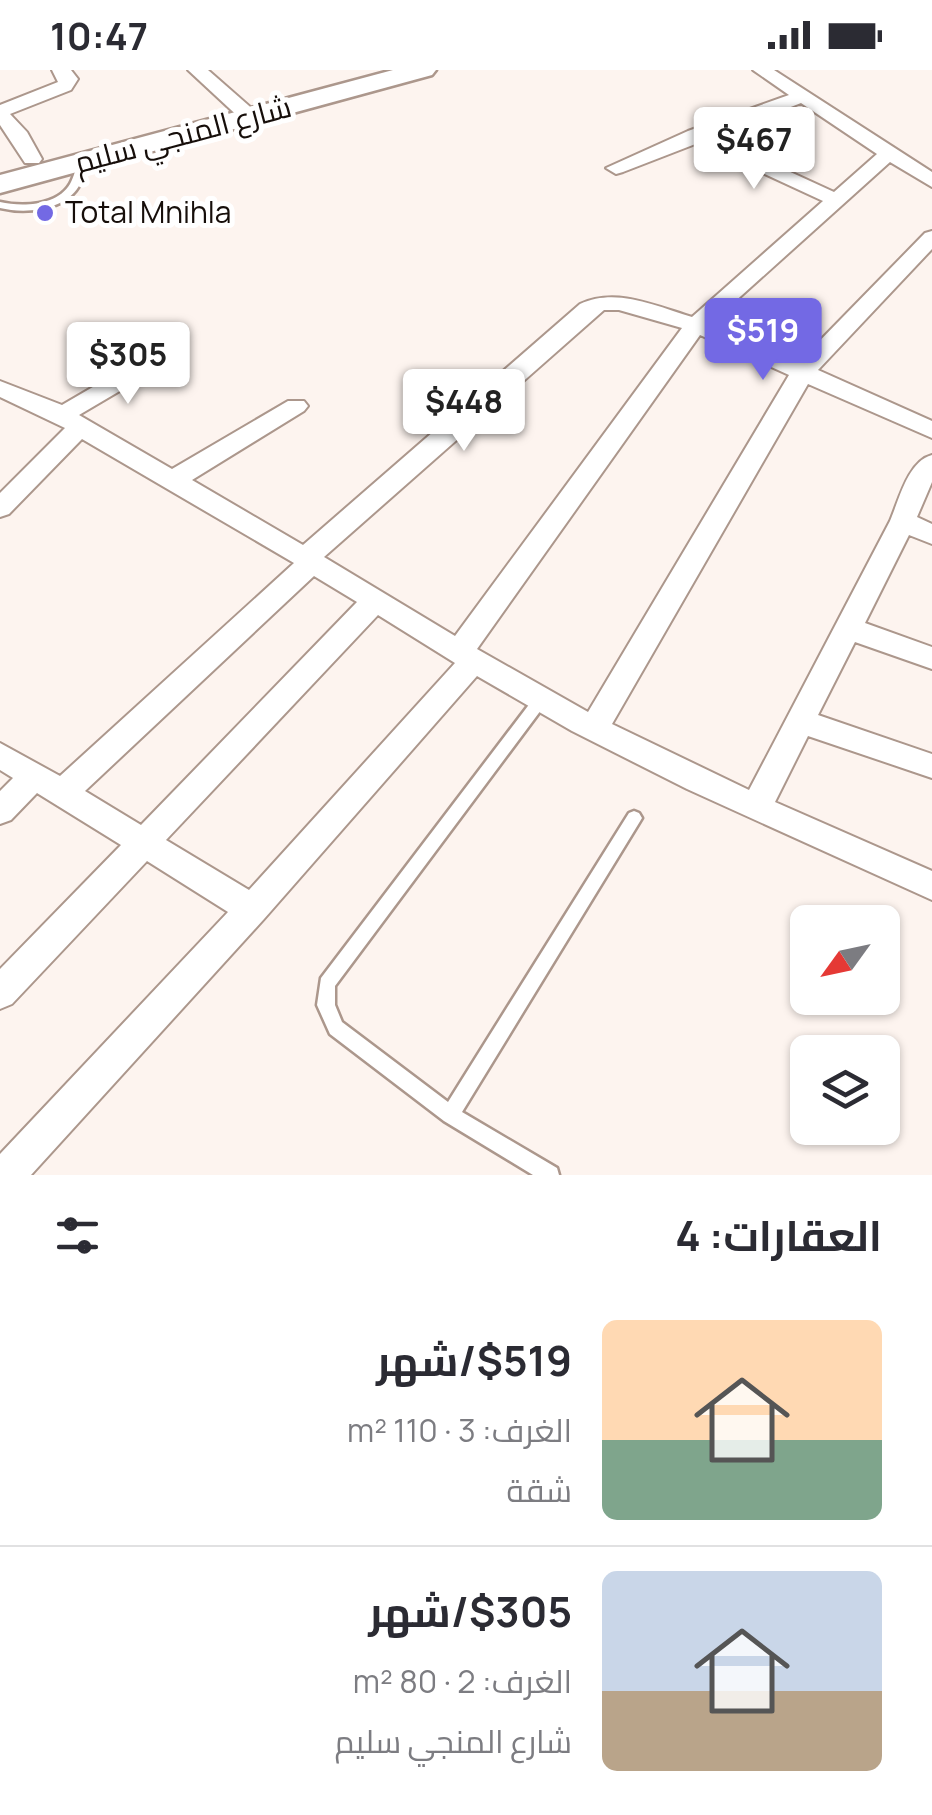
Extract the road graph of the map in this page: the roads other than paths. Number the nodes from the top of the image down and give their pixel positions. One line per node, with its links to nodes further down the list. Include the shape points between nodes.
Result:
1 (61, 70): 7 (street, via 69,80 65,86)
2 (197, 70): 8 (street)
3 (374, 70): 8 (main road, شارع المنجي سليم)
4 (423, 70): 8 (main road, شارع المنجي سليم)
5 (762, 70): 6 (street)
6 (801, 97): 9 (street); 10 (street)
7 (0, 112): 11 (street)
8 (245, 112): 11 (main road, شارع المنجي سليم); 12 (main road, شارع المنجي سليم)
9 (695, 136): 14 (street); 17 (street)
10 (888, 153): 15 (street); 17 (street)
11 (32, 159): 13 (main road, شارع المنجي سليم)
12 (82, 162): 16 (main road, شارع المنجي سليم); 18 (lane, via 67,194 18,208)
13 (0, 167)
14 (616, 168)
15 (932, 181)
16 (0, 184)
17 (836, 200): 20 (street)
18 (0, 205)
19 (932, 237): 22 (street)
20 (696, 325): 22 (street); 32 (street, via 620,304 588,309); 35 (street)
21 (166, 354): 25 (street)
22 (803, 372): 26 (street); 39 (street)
23 (0, 388): 25 (street)
24 (296, 406): 28 (street)
25 (72, 421): 28 (street); 29 (street)
26 (932, 430)
27 (932, 463): 30 (street)
28 (175, 480): 32 (street)
29 (0, 508)
30 (902, 521): 31 (street); 34 (street)
31 (932, 535)
32 (308, 560): 33 (street); 43 (street)
33 (376, 600): 35 (street); 47 (street)
34 (848, 628): 36 (street); 38 (street)
35 (466, 656): 37 (street); 49 (street)
36 (932, 658)
37 (542, 698): 39 (street); 51 (lane, via 326,984 336,1028)
38 (800, 721): 41 (street); 44 (street)
39 (595, 726): 44 (street)
40 (0, 755): 42 (street)
41 (932, 766)
42 (36, 775): 43 (street); 45 (street)
43 (64, 792): 47 (street)
44 (756, 808): 48 (street)
45 (0, 811)
46 (634, 818): 51 (lane)
47 (148, 842): 49 (street); 50 (street)
48 (932, 886)
49 (252, 909): 52 (street)
50 (0, 994)
51 (450, 1115): 53 (lane)
52 (12, 1168)
53 (550, 1175)

